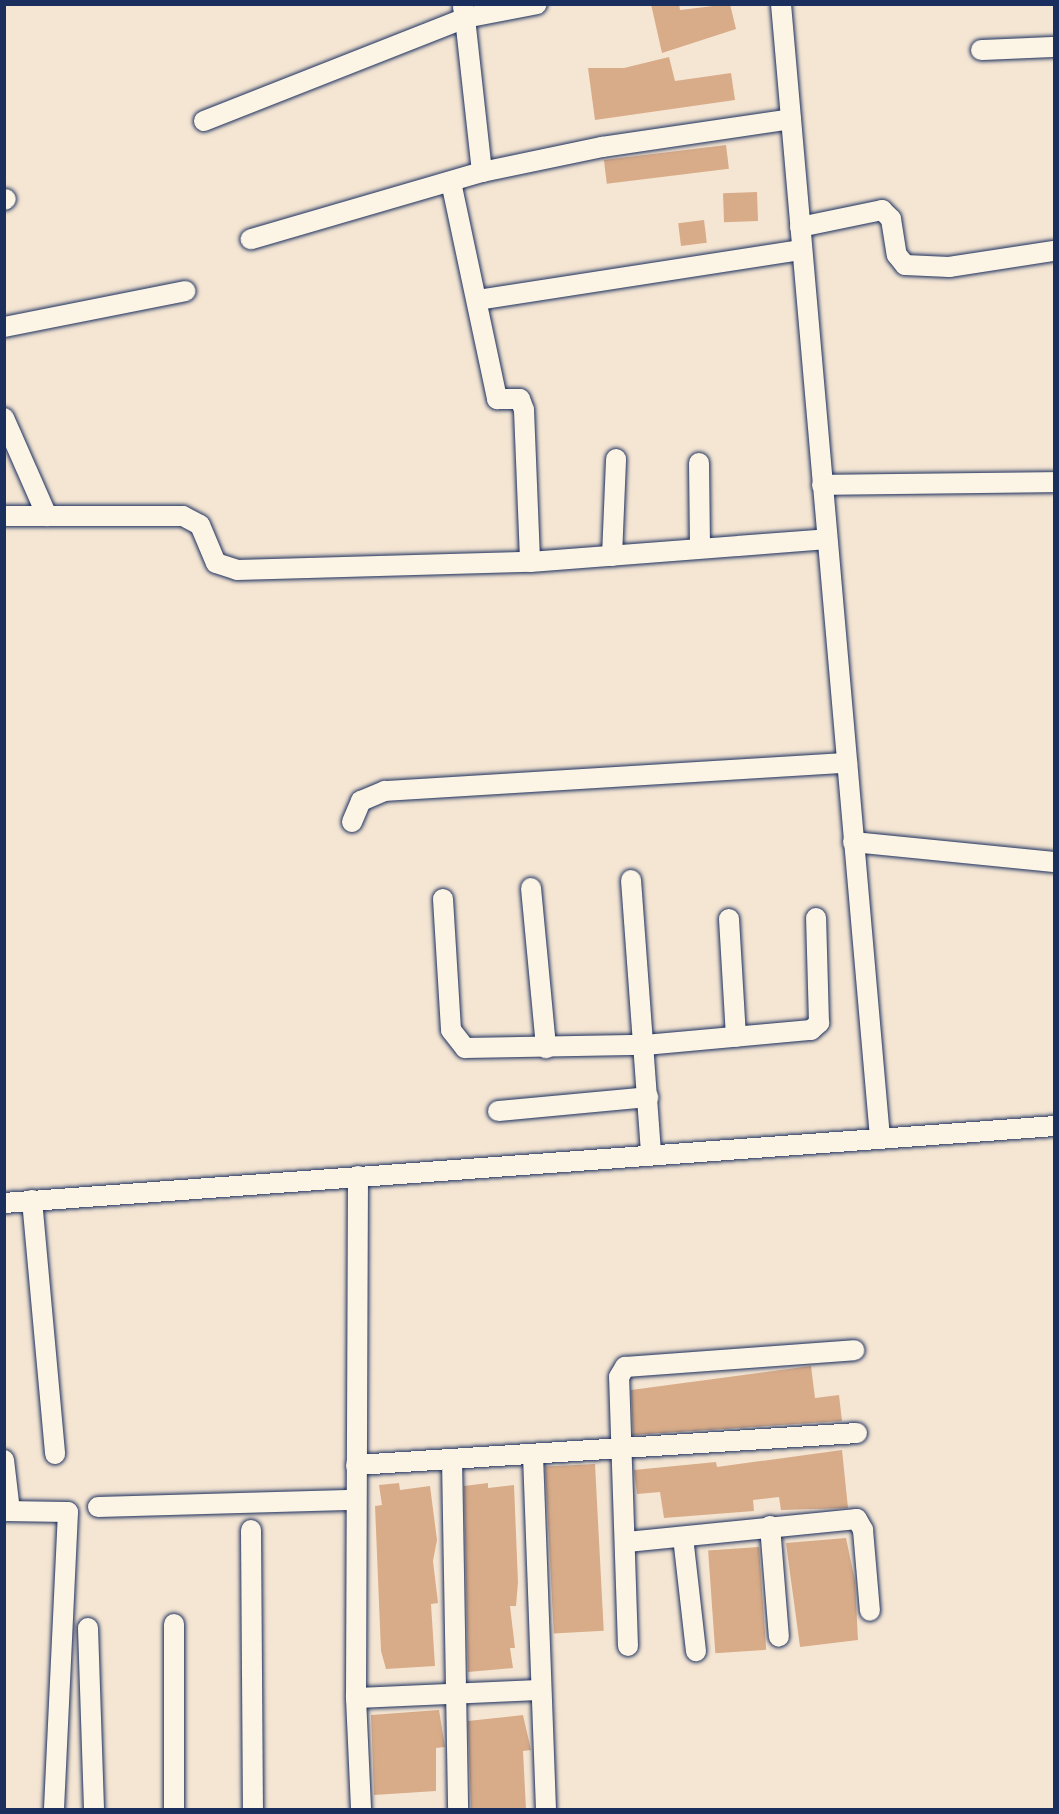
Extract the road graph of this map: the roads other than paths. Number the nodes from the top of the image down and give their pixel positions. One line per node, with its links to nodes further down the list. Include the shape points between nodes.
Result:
1 (537, 4): 3 (street)
2 (781, 4): 6 (street)
3 (464, 11): 7 (street); 8 (street)
4 (1054, 47): 5 (street)
5 (981, 50)
6 (779, 121): 8 (street, via 602,147); 10 (street)
7 (204, 122)
8 (482, 172): 9 (street)
9 (451, 182): 11 (street); 15 (street)
10 (800, 227): 12 (street); 13 (street, via 882,210 891,219 897,255 905,266 949,267)
11 (251, 239)
12 (798, 250): 15 (street); 22 (street)
13 (1054, 251)
14 (185, 291): 16 (street)
15 (477, 300): 28 (street, via 497,399 520,399 524,410)
16 (4, 327)
17 (4, 418): 18 (street)
18 (9, 438): 24 (street)
19 (616, 459): 27 (street)
20 (699, 463): 26 (street)
21 (1054, 482): 22 (street)
22 (822, 485): 25 (street)
23 (4, 516): 24 (street)
24 (47, 516): 28 (street, via 183,516 200,525 216,563 237,570)
25 (815, 540): 26 (street); 29 (street)
26 (700, 548): 27 (street)
27 (612, 556): 28 (street)
28 (530, 562)
29 (841, 763): 30 (street, via 385,791 361,801); 31 (street)
30 (352, 822)
31 (854, 842): 32 (street); 44 (street)
32 (1054, 862)
33 (631, 880): 39 (street)
34 (531, 888): 40 (street)
35 (443, 899): 40 (street, via 456,1043 465,1048)
36 (816, 918): 38 (street, via 819,1023 811,1030)
37 (729, 920): 38 (street)
38 (736, 1037): 39 (street)
39 (645, 1045): 40 (street); 41 (street)
40 (546, 1048)
41 (648, 1097): 42 (street); 45 (street)
42 (498, 1111)
43 (1054, 1126): 44 (street)
44 (865, 1139): 45 (street)
45 (651, 1154): 46 (street)
46 (358, 1176): 47 (street); 56 (street)
47 (32, 1200): 48 (street); 52 (street)
48 (4, 1203)
49 (854, 1350): 51 (street, via 629,1365 620,1377)
50 (856, 1433): 51 (street)
51 (624, 1450): 53 (street); 63 (street)
52 (56, 1454)
53 (533, 1455): 55 (street); 70 (street)
54 (4, 1460): 59 (street)
55 (452, 1460): 56 (street); 71 (street)
56 (356, 1465): 57 (street)
57 (356, 1500): 58 (street); 72 (street)
58 (98, 1507)
59 (7, 1511): 73 (street, via 68,1512)
60 (770, 1526): 62 (street); 64 (street, via 857,1519 863,1530); 67 (street)
61 (251, 1530): 76 (street)
62 (683, 1538): 63 (street); 69 (street)
63 (627, 1542): 68 (street)
64 (870, 1611)
65 (174, 1624): 75 (street)
66 (88, 1628): 74 (street)
67 (779, 1637)
68 (628, 1646)
69 (696, 1651)
70 (540, 1690): 71 (street); 79 (street)
71 (456, 1694): 72 (street); 78 (street)
72 (356, 1698): 77 (street)
73 (54, 1809)
74 (94, 1809)
75 (174, 1809)
76 (253, 1809)
77 (361, 1809)
78 (459, 1809)
79 (546, 1809)

